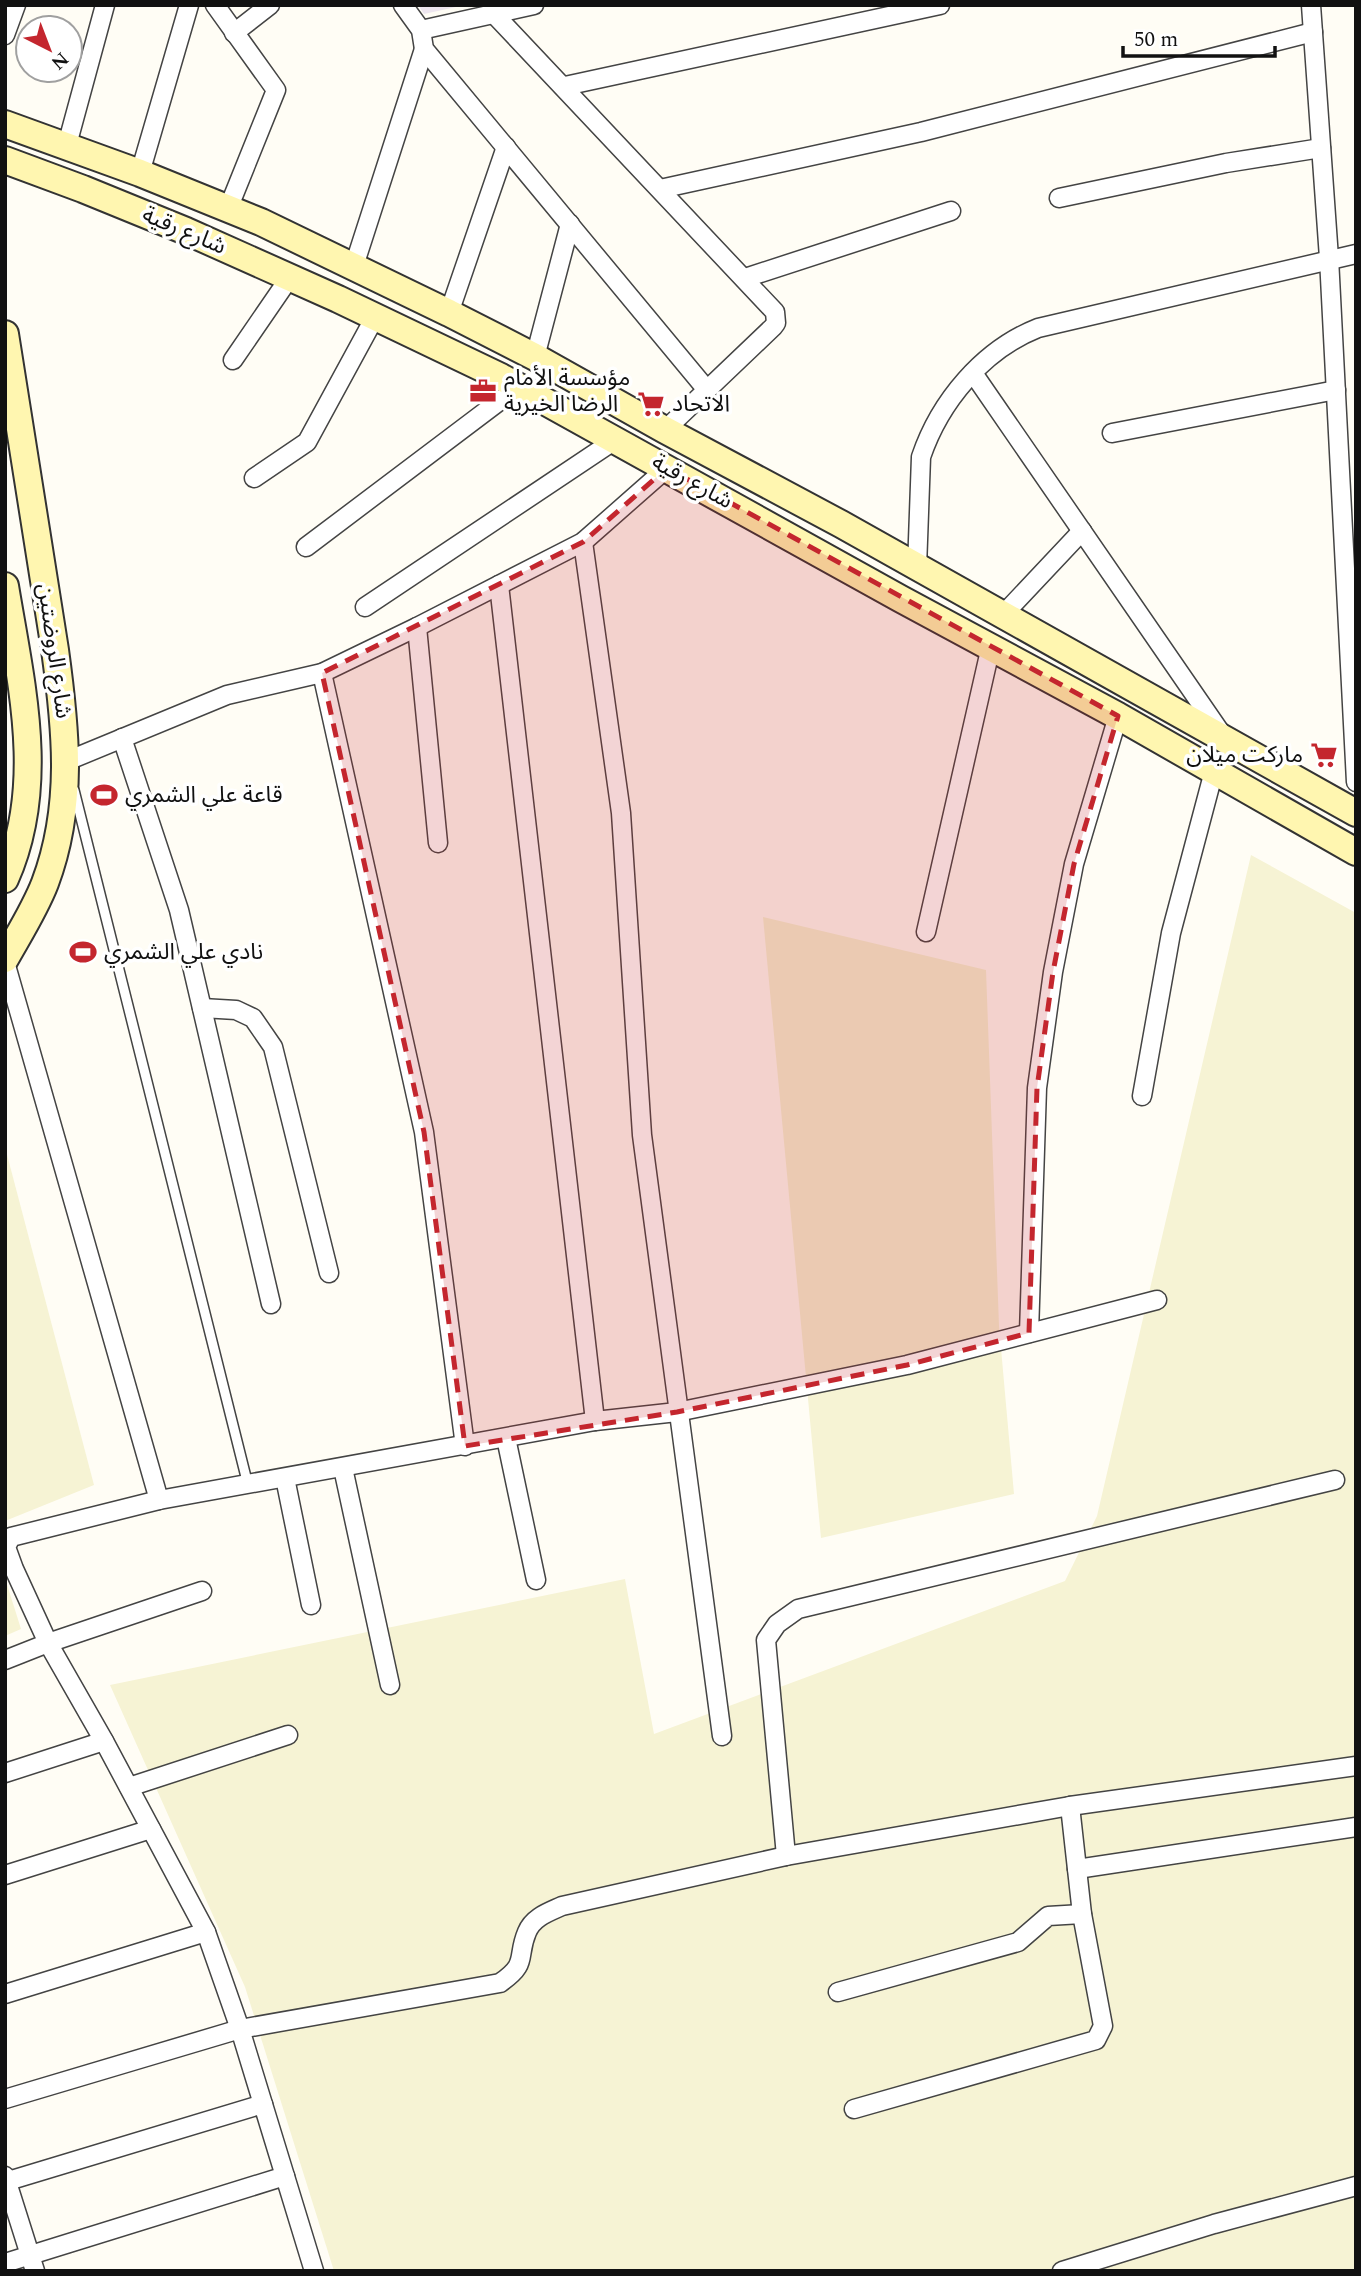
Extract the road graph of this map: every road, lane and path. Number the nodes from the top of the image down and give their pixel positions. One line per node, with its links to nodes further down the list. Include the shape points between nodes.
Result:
1 (16, 5): 14 (street)
2 (105, 5): 18 (street)
3 (189, 5): 22 (street)
4 (215, 5): 13 (street)
5 (270, 5): 13 (street)
6 (403, 5): 11 (street)
7 (534, 5): 10 (street)
8 (940, 5): 16 (street)
9 (1311, 5): 12 (street)
10 (494, 14): 11 (street); 16 (street)
11 (421, 30): 15 (street)
12 (1313, 32): 20 (street); 23 (street, via 921,132)
13 (234, 33): 26 (street, via 276,90)
14 (5, 35)
15 (424, 49): 19 (street); 32 (street)
16 (565, 86): 23 (street)
17 (5, 124): 18 (street, شارع رقية)
18 (66, 145): 22 (street, شارع رقية)
19 (506, 147): 28 (street); 35 (street)
20 (1321, 148): 25 (street); 31 (street)
21 (5, 160): 29 (street, شارع رقية)
22 (140, 173): 24 (street, شارع رقية)
23 (660, 189): 34 (street)
24 (201, 198): 26 (street, شارع رقية); 29 (street, via 189,200 180,209 179,221)
25 (1059, 198)
26 (228, 209): 32 (street, شارع رقية)
27 (951, 211): 34 (street)
28 (570, 224): 38 (street); 42 (street)
29 (186, 232): 33 (street, شارع رقية)
30 (1356, 254): 31 (street)
31 (1329, 258): 40 (street, via 1038,328 1002,347); 43 (street)
32 (354, 266): 35 (street, شارع رقية)
33 (290, 277): 36 (street, شارع رقية); 39 (street)
34 (745, 278): 42 (street, via 775,312 776,323)
35 (449, 313): 38 (street, شارع رقية)
36 (375, 317): 41 (street, شارع رقية); 48 (street, via 307,442)
37 (5, 334): 67 (street, شارع الروضتين, via 55,650)
38 (535, 357): 44 (street, شارع رقية)
39 (233, 360)
40 (973, 373): 50 (street); 55 (street, via 943,410 921,457)
41 (518, 387): 46 (street, شارع رقية); 53 (street)
42 (707, 390): 44 (street)
43 (1336, 390): 45 (street); 51 (street)
44 (665, 430): 49 (street, شارع رقية)
45 (1112, 433)
46 (615, 440): 47 (street, شارع رقية); 59 (street)
47 (667, 468): 52 (street); 54 (street, شارع رقية)
48 (254, 478)
49 (841, 524): 54 (street, via 847,535 845,547 835,555); 55 (street, شارع رقية)
50 (1082, 531): 60 (street); 66 (street)
51 (1350, 541): 69 (street)
52 (583, 542): 56 (street); 82 (street, via 621,813 642,1135)
53 (306, 547)
54 (823, 555): 58 (street, شارع رقية)
55 (917, 568): 58 (street, via 898,578 896,589); 60 (street, شارع رقية)
56 (499, 585): 61 (street); 83 (street)
57 (5, 586): 73 (street, شارع الروضتين, via 25,709 28,773 20,842)
58 (901, 599): 62 (street, شارع رقية)
59 (365, 607)
60 (1002, 616): 66 (street, شارع رقية)
61 (418, 627): 63 (street); 71 (street)
62 (991, 646): 64 (street, شارع رقية); 74 (street)
63 (322, 673): 65 (street, via 227,695); 85 (street, via 424,1132)
64 (1118, 716): 68 (street, شارع رقية); 81 (street, via 1074,864 1037,1088)
65 (122, 738): 67 (street); 76 (street, via 179,910)
66 (1227, 742): 70 (street, شارع رقية)
67 (67, 761): 75 (street, شارع الروضتين, via 53,859 36,904); 89 (lane)
68 (1214, 771): 72 (street, شارع رقية); 77 (street, via 1171,933)
69 (1356, 782)
70 (1356, 813)
71 (438, 843)
72 (1356, 852)
73 (5, 879)
74 (926, 932)
75 (5, 960): 90 (street)
76 (202, 1008): 78 (street, via 236,1010 253,1018 273,1047); 80 (street)
77 (1142, 1096)
78 (329, 1273)
79 (1157, 1300): 81 (street)
80 (271, 1304)
81 (1029, 1333): 82 (street, via 907,1365)
82 (677, 1412): 83 (street); 98 (street)
83 (595, 1421): 84 (street)
84 (506, 1438): 85 (street); 91 (street)
85 (465, 1446): 86 (street)
86 (343, 1468): 87 (street); 96 (street)
87 (285, 1478): 89 (street); 93 (street)
88 (1335, 1480): 106 (street, via 799,1609 766,1640)
89 (248, 1485): 90 (street)
90 (159, 1500): 94 (street, via 10,1536 6,1547)
91 (536, 1580)
92 (202, 1591): 94 (street)
93 (311, 1605)
94 (48, 1643): 95 (street); 99 (street)
95 (5, 1660)
96 (390, 1685)
97 (288, 1735): 102 (street)
98 (722, 1735)
99 (104, 1741): 101 (street); 102 (street)
100 (1356, 1766): 103 (street)
101 (5, 1773)
102 (129, 1787): 105 (street)
103 (1070, 1806): 106 (street); 107 (street)
104 (1356, 1827): 107 (street)
105 (151, 1829): 108 (street); 110 (street)
106 (786, 1856): 113 (street, via 562,1906 541,1916 528,1930 516,1972 500,1983)
107 (1077, 1869): 109 (street)
108 (5, 1875)
109 (1082, 1914): 111 (street, via 1048,1916 1018,1942); 116 (street, via 1103,2026 1096,2040)
110 (206, 1932): 112 (street); 113 (street)
111 (838, 1992)
112 (5, 1994)
113 (240, 2029): 114 (street); 115 (street)
114 (5, 2099)
115 (263, 2104): 117 (street); 118 (street)
116 (854, 2109)
117 (285, 2176): 121 (street); 122 (street)
118 (7, 2178): 121 (street)
119 (1356, 2186): 123 (street)
120 (5, 2263): 121 (street)
121 (33, 2263)
122 (314, 2271)
123 (1062, 2271)

